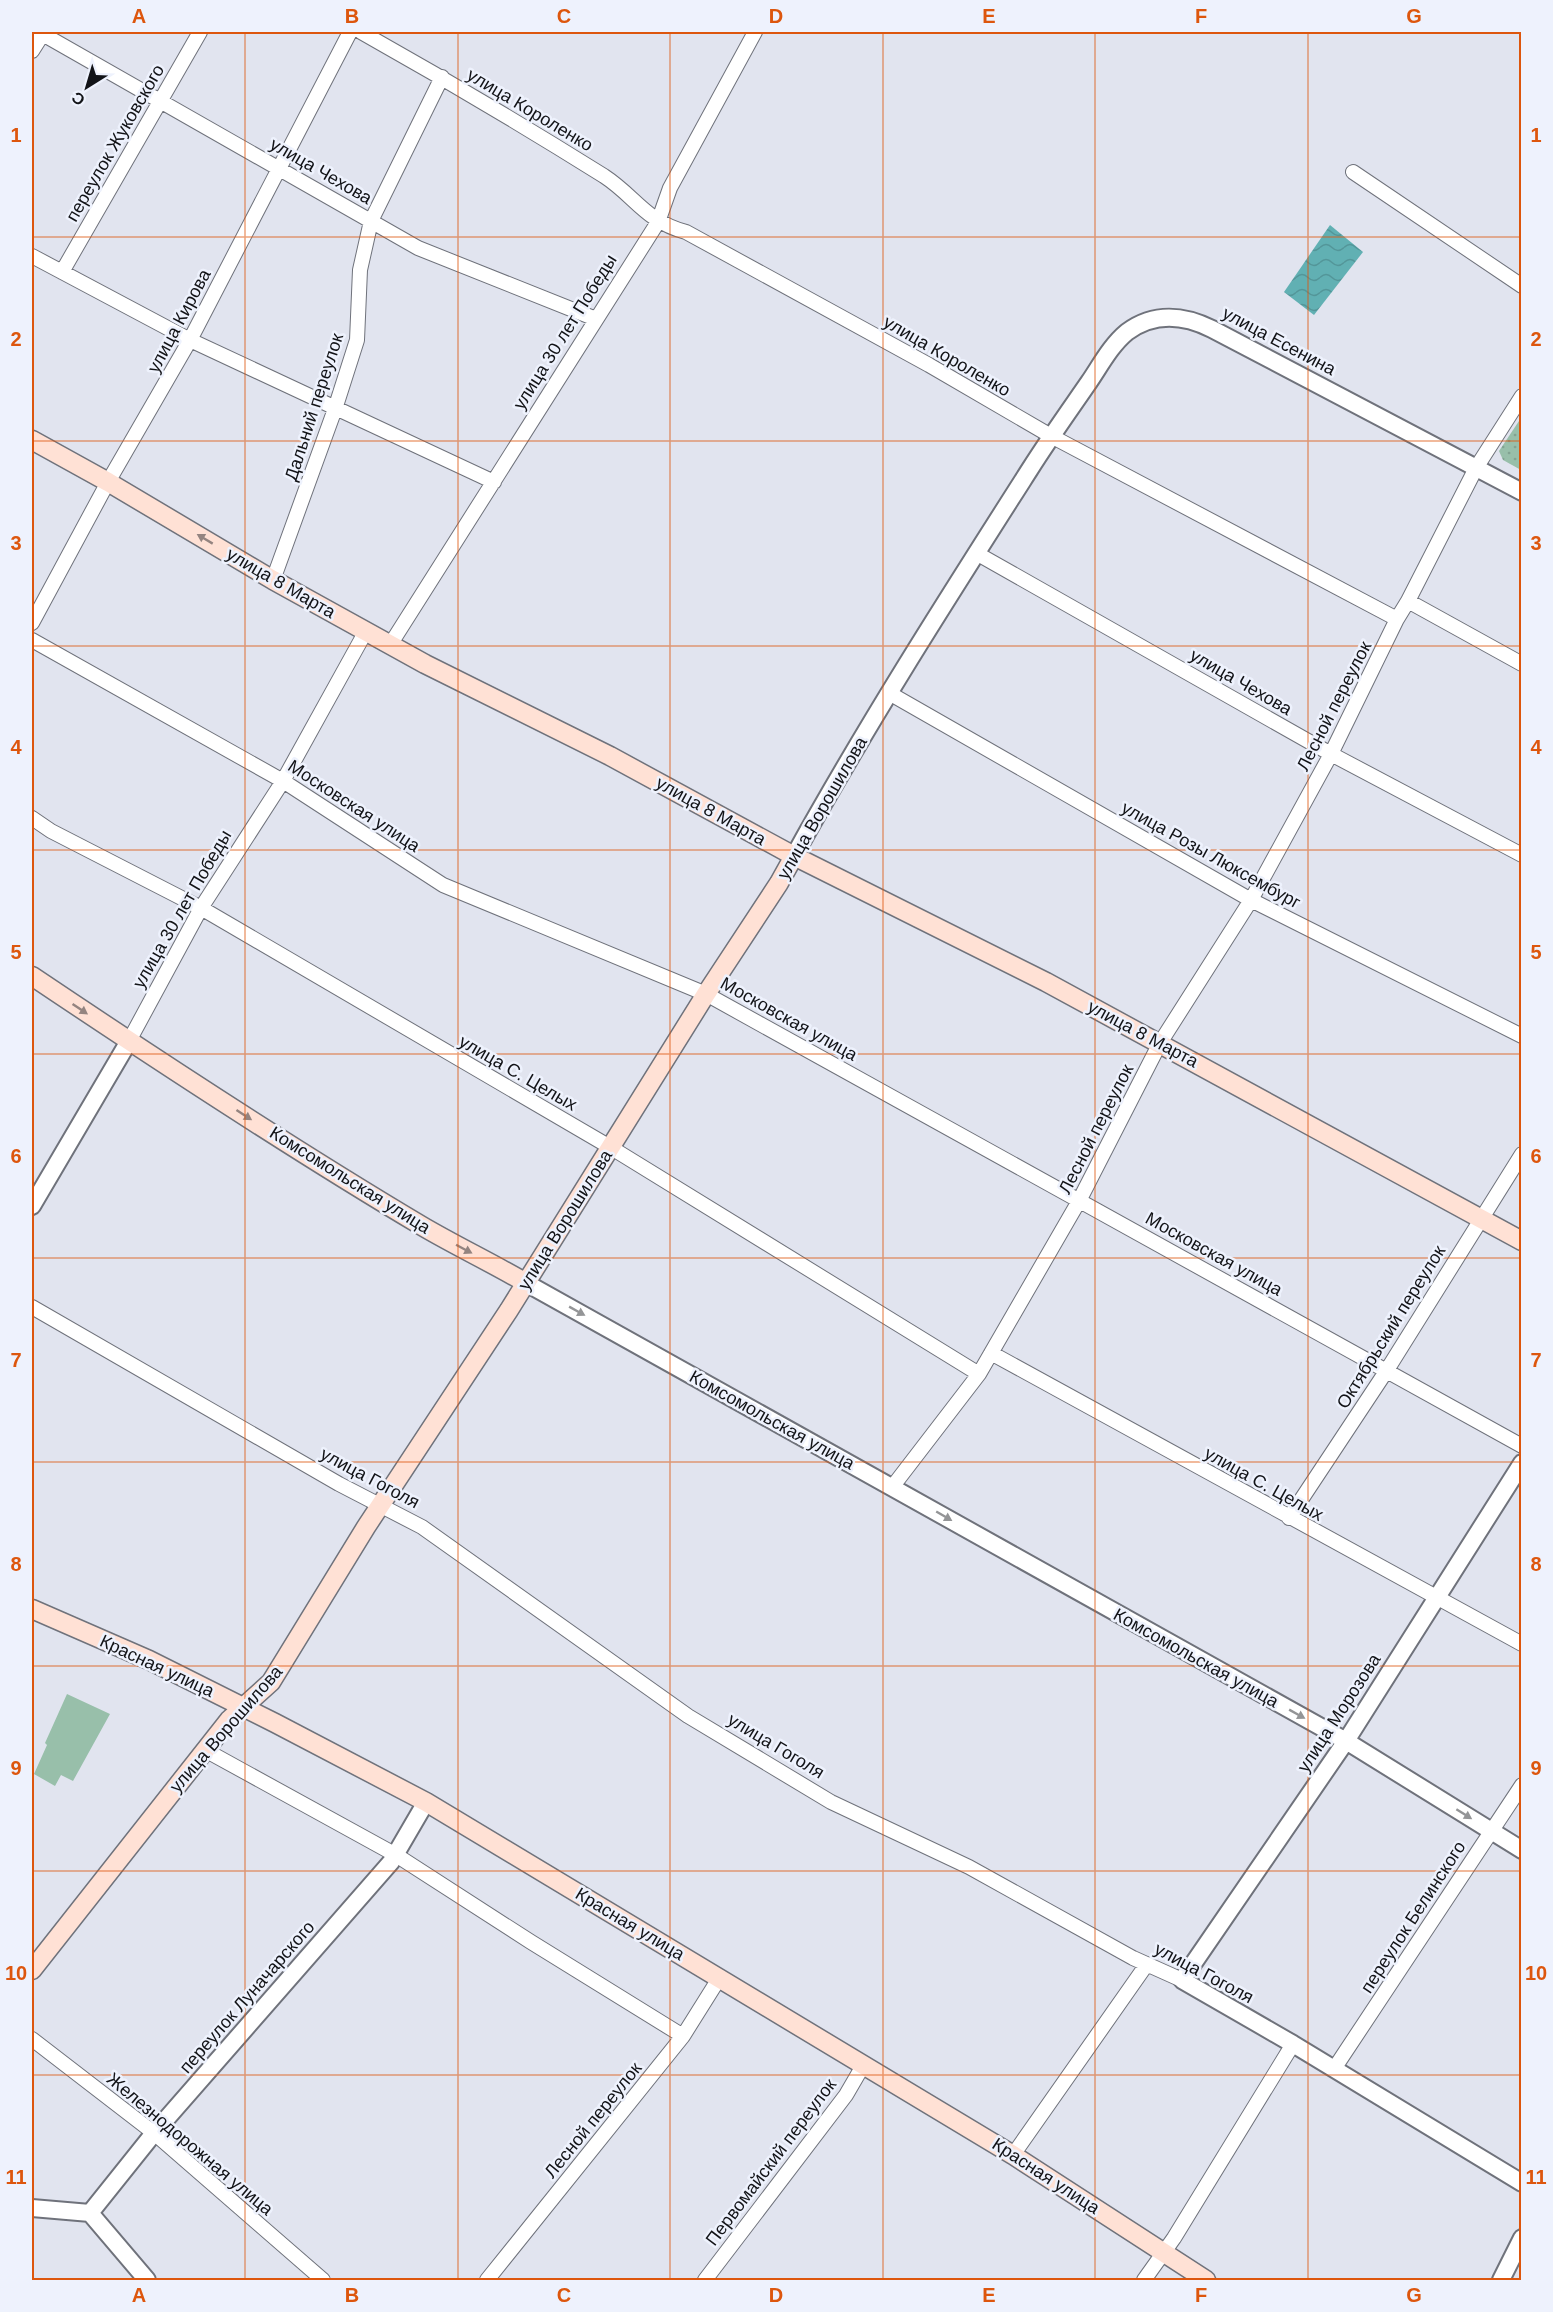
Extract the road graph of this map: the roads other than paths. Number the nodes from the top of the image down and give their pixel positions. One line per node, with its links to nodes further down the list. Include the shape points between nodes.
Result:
1 (42, 32): 6 (street); 8 (street, улица Чехова)
2 (200, 32): 8 (street, переулок Жуковского)
3 (350, 32): 9 (street, улица Кирова)
4 (361, 32): 7 (street, улица Короленко)
5 (755, 32): 12 (street, улица 30 лет Победы, via 670,188)
6 (32, 51)
7 (442, 77): 11 (street, Дальний переулок); 12 (street, улица Короленко, via 608,178)
8 (160, 100): 9 (street, улица Чехова); 14 (street, переулок Жуковского)
9 (279, 168): 11 (street, улица Чехова); 17 (street, улица Кирова)
10 (1353, 172): 15 (street)
11 (371, 221): 16 (street, улица Чехова, via 418,248); 19 (street, Дальний переулок, via 360,270 357,340)
12 (658, 222): 16 (street, улица 30 лет Победы); 20 (street, улица Короленко, via 686,232)
13 (32, 256): 14 (street)
14 (62, 272): 17 (street)
15 (1521, 286)
16 (596, 319): 24 (street, улица 30 лет Победы)
17 (190, 340): 19 (street); 23 (street, улица Кирова)
18 (1521, 396): 22 (street)
19 (335, 409): 24 (street); 27 (street, Дальний переулок)
20 (1051, 436): 22 (street, улица Есенина, via 1127,332 1149,320 1173,316 1193,320 1230,337); 26 (street, улица Ворошилова); 29 (street, улица Короленко)
21 (32, 440): 23 (main road, улица 8 Марта)
22 (1476, 468): 25 (street, улица Есенина); 28 (street)
23 (108, 482): 27 (main road, улица 8 Марта, one-way to 23); 30 (street, улица Кирова)
24 (494, 482): 33 (street, улица 30 лет Победы)
25 (1521, 492)
26 (976, 553): 35 (street, улица Ворошилова); 36 (street, улица Чехова)
27 (273, 580): 31 (main road, улица 8 Марта)
28 (1408, 601): 29 (street); 34 (street)
29 (1397, 619): 36 (street, Лесной переулок)
30 (32, 623)
31 (366, 631): 33 (main road, улица 8 Марта); 37 (street, улица 30 лет Победы)
32 (32, 640): 37 (street, Московская улица)
33 (390, 645): 40 (main road, улица 8 Марта, via 610,756)
34 (1521, 664)
35 (890, 693): 40 (street, улица Ворошилова); 41 (street, улица Розы Люксембург)
36 (1331, 754): 39 (street, улица Чехова); 41 (street, Лесной переулок)
37 (283, 781): 42 (street, улица 30 лет Победы); 44 (street, Московская улица, via 443,885)
38 (32, 818): 42 (street, улица С. Целых)
39 (1521, 855)
40 (794, 856): 44 (main road, улица Ворошилова); 47 (main road, улица 8 Марта)
41 (1251, 900): 45 (street, улица Розы Люксембург); 47 (street, Лесной переулок)
42 (201, 908): 46 (street, улица 30 лет Победы); 48 (street, улица С. Целых)
43 (32, 976): 46 (main road, Комсомольская улица, one-way to 46)
44 (706, 993): 48 (main road, улица Ворошилова); 50 (street, Московская улица)
45 (1521, 1036)
46 (129, 1041): 51 (street, улица 30 лет Победы); 54 (main road, Комсомольская улица, one-way to 54, via 397,1211)
47 (1160, 1043): 50 (street, Лесной переулок); 52 (main road, улица 8 Марта)
48 (610, 1148): 54 (main road, улица Ворошилова); 58 (street, улица С. Целых)
49 (1521, 1154): 52 (street, Октябрьский переулок)
50 (1079, 1201): 56 (street, Лесной переулок); 57 (street, Московская улица)
51 (32, 1206)
52 (1480, 1219): 53 (main road, улица 8 Марта); 57 (street, Октябрьский переулок)
53 (1521, 1242)
54 (526, 1283): 61 (street, Комсомольская улица, one-way to 61); 62 (main road, улица Ворошилова)
55 (32, 1307): 62 (street, улица Гоголя)
56 (991, 1353): 58 (street, Лесной переулок); 63 (street, улица С. Целых)
57 (1387, 1370): 59 (street, Московская улица); 63 (street, Октябрьский переулок)
58 (979, 1374): 61 (street, Лесной переулок)
59 (1521, 1446)
60 (1521, 1464): 64 (street, улица Морозова)
61 (893, 1486): 68 (street, Комсомольская улица, one-way to 68)
62 (380, 1506): 67 (main road, улица Ворошилова, via 271,1682); 75 (street, улица Гоголя, via 422,1527 688,1716 831,1802 969,1867)
63 (1289, 1518): 64 (street, улица С. Целых)
64 (1438, 1597): 66 (street, улица С. Целых); 68 (street, улица Морозова)
65 (32, 1610): 67 (main road, Красная улица, via 149,1660)
66 (1521, 1644)
67 (243, 1707): 69 (main road, улица Ворошилова); 71 (main road, Красная улица)
68 (1346, 1741): 72 (street, Комсомольская улица, one-way to 72); 78 (street, улица Морозова)
69 (205, 1750): 74 (street); 76 (main road, улица Ворошилова)
70 (1521, 1785): 72 (street, переулок Белинского)
71 (426, 1802): 74 (street, переулок Луначарского); 77 (main road, Красная улица)
72 (1492, 1831): 73 (street, Комсомольская улица); 83 (street, переулок Белинского)
73 (1521, 1850)
74 (396, 1855): 79 (street); 84 (street, переулок Луначарского)
75 (1147, 1964): 78 (street, улица Гоголя); 85 (street)
76 (32, 1970)
77 (720, 1977): 79 (street, Лесной переулок); 82 (main road, Красная улица)
78 (1182, 1980): 81 (street, улица Гоголя)
79 (683, 2036): 93 (street, Лесной переулок)
80 (32, 2039): 84 (street, Железнодорожная улица)
81 (1293, 2044): 83 (street, улица Гоголя); 90 (street)
82 (864, 2064): 85 (main road, Красная улица); 94 (street, Первомайский переулок, via 846,2095)
83 (1334, 2069): 86 (street, улица Гоголя)
84 (154, 2133): 88 (street, переулок Луначарского); 92 (street, Железнодорожная улица)
85 (1013, 2155): 90 (main road, Красная улица)
86 (1521, 2183)
87 (32, 2208): 88 (street)
88 (90, 2213): 91 (street)
89 (1521, 2238): 97 (street)
90 (1164, 2253): 95 (street); 96 (main road, Красная улица)
91 (147, 2280)
92 (322, 2280)
93 (488, 2280)
94 (705, 2280)
95 (1144, 2280)
96 (1206, 2280)
97 (1501, 2280)

